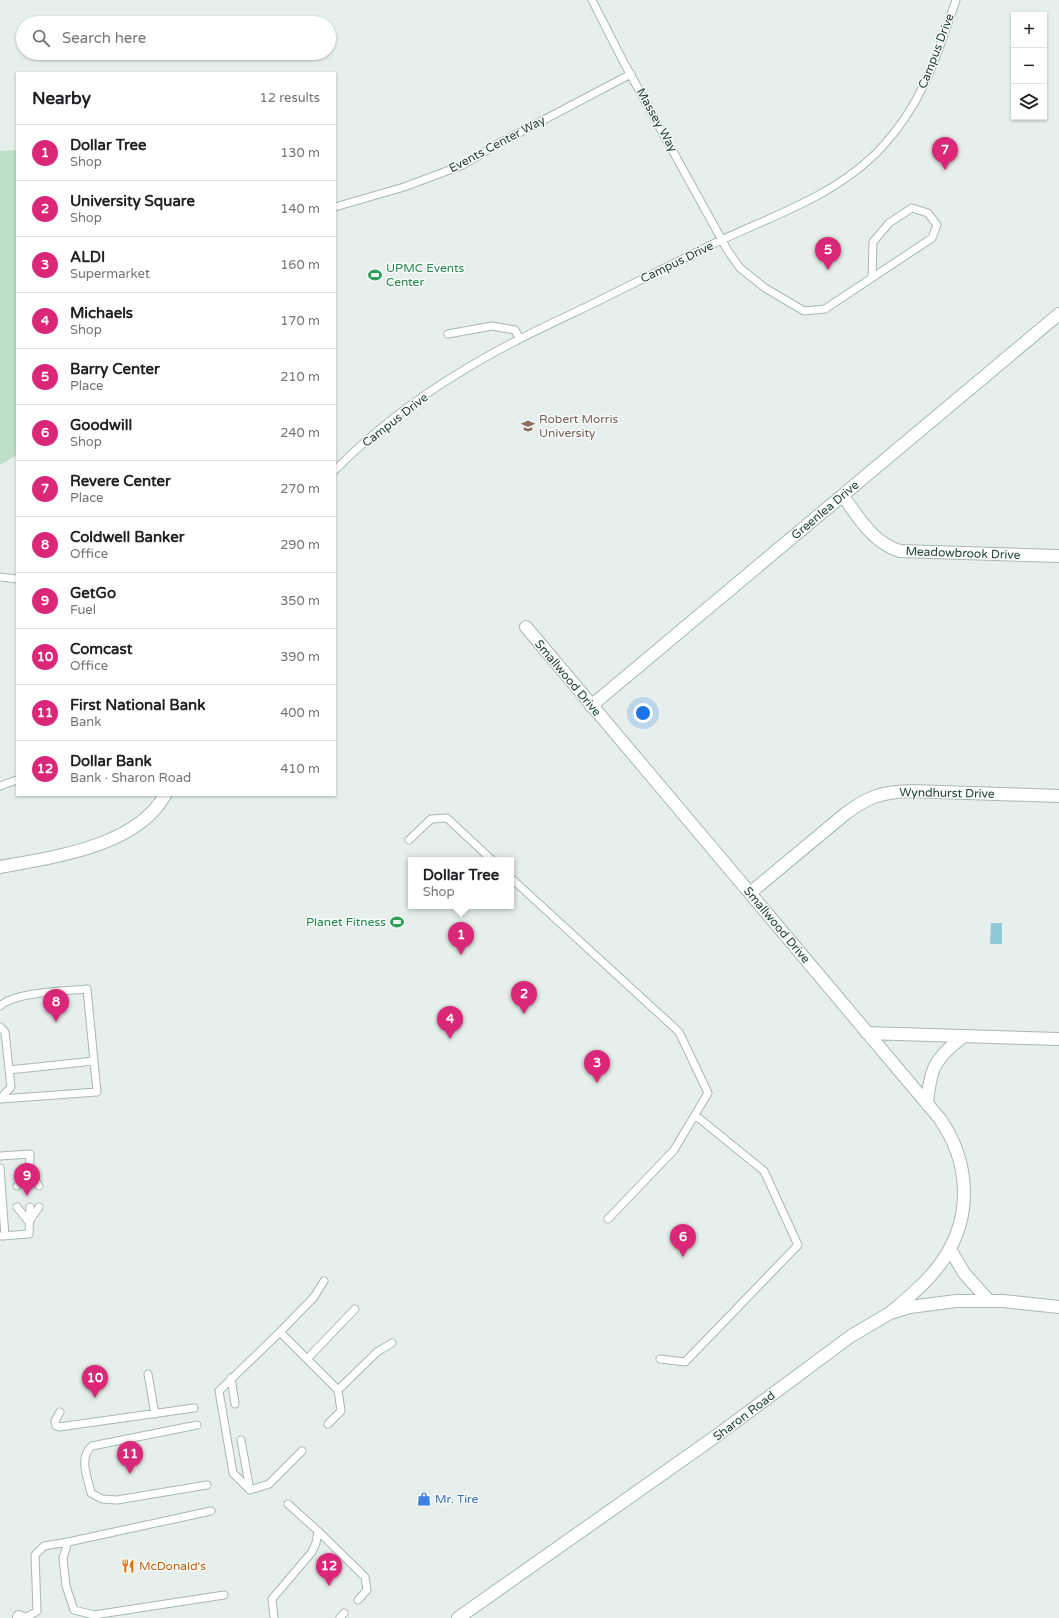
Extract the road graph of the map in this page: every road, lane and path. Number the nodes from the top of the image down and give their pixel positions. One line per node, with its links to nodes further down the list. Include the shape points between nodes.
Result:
1 (592, 0): 3 (lane, Massey Way)
2 (956, 0): 5 (lane, Campus Drive, via 923,90 905,119 882,147 843,180)
3 (631, 74): 4 (lane, Events Center Way, via 496,145 463,166); 5 (lane, Massey Way)
4 (336, 207)
5 (723, 240): 6 (lane, Massey Way, via 740,268 765,288 804,311 826,309); 9 (lane, Campus Drive)
6 (872, 278): 6 (lane, Massey Way, via 932,238 937,225 928,213 912,208 889,222 873,242)
7 (1059, 314): 11 (street, Greenlea Drive)
8 (448, 334): 9 (lane, via 492,326 515,330)
9 (520, 339): 10 (lane, Campus Drive, via 459,373 409,406)
10 (336, 469)
11 (843, 496): 12 (street, Meadowbrook Drive, via 876,539 900,551); 16 (street, Greenlea Drive)
12 (1059, 556)
13 (0, 577): 14 (lane)
14 (16, 579)
15 (526, 627): 16 (street, Smallwood Drive)
16 (592, 706): 25 (street, Smallwood Drive)
17 (16, 780): 18 (lane)
18 (0, 786)
19 (164, 796): 23 (street, via 160,804 134,828 85,850)
20 (1059, 796): 25 (street, Wyndhurst Drive, via 910,791 873,796 845,814)
21 (409, 840): 22 (lane, via 431,819 447,818)
22 (489, 857)
23 (0, 866)
24 (514, 881): 35 (lane, via 679,1032 708,1093)
25 (750, 893): 28 (street, Smallwood Drive)
26 (0, 1006): 31 (lane, via 5,1001 23,996 87,989)
27 (0, 1027): 32 (lane, via 5,1032)
28 (867, 1033): 29 (street); 34 (street, Smallwood Drive)
29 (964, 1036): 30 (street); 34 (street, via 940,1056 935,1065 929,1086)
30 (1059, 1038)
31 (94, 1061): 32 (lane); 33 (lane, via 97,1092)
32 (9, 1070): 33 (lane, via 11,1086)
33 (1, 1099)
34 (928, 1104): 48 (street, Smallwood Drive, via 955,1145 964,1178 962,1216)
35 (695, 1115): 45 (lane, via 674,1150); 57 (lane, via 764,1171 798,1245 685,1362)
36 (0, 1156): 38 (lane, via 30,1154)
37 (0, 1168): 47 (lane)
38 (30, 1171): 39 (lane); 40 (lane); 41 (lane)
39 (17, 1186)
40 (29, 1186)
41 (39, 1186)
42 (17, 1207): 46 (lane)
43 (30, 1207): 46 (lane)
44 (39, 1207): 46 (lane)
45 (608, 1219)
46 (29, 1222): 47 (lane, via 29,1234)
47 (2, 1236)
48 (950, 1248): 50 (street, via 964,1274); 53 (street, Smallwood Drive, via 928,1279)
49 (324, 1281): 54 (lane, via 314,1297)
50 (989, 1301): 51 (street, Sharon Road); 53 (street, Sharon Road, via 938,1303)
51 (1059, 1307)
52 (355, 1309): 56 (lane)
53 (890, 1313): 79 (street, Sharon Road, via 857,1332 712,1440)
54 (280, 1332): 56 (lane); 59 (lane)
55 (392, 1343): 60 (lane, via 377,1352)
56 (307, 1359): 60 (lane)
57 (660, 1359)
58 (148, 1374): 64 (lane)
59 (231, 1378): 61 (lane); 70 (lane, via 218,1390 233,1472)
60 (338, 1390): 65 (lane, via 341,1411)
61 (235, 1404)
62 (194, 1408): 64 (lane)
63 (60, 1412): 64 (lane, via 55,1421 59,1428)
64 (155, 1414)
65 (328, 1424)
66 (197, 1425): 69 (lane, via 92,1446 85,1455 85,1466 91,1493 102,1499 117,1500)
67 (241, 1440): 70 (lane)
68 (302, 1450): 70 (lane, via 269,1484)
69 (207, 1486)
70 (250, 1490)
71 (288, 1504): 73 (lane)
72 (211, 1511): 74 (lane)
73 (318, 1531): 76 (lane, via 366,1577 368,1590); 78 (lane, via 312,1552 272,1598)
74 (68, 1542): 75 (lane, via 63,1558 66,1586 74,1610 94,1615); 77 (lane, via 44,1546 35,1555 37,1610 29,1616)
75 (224, 1595)
76 (358, 1600)
77 (19, 1618)
78 (274, 1618)
79 (458, 1618)

